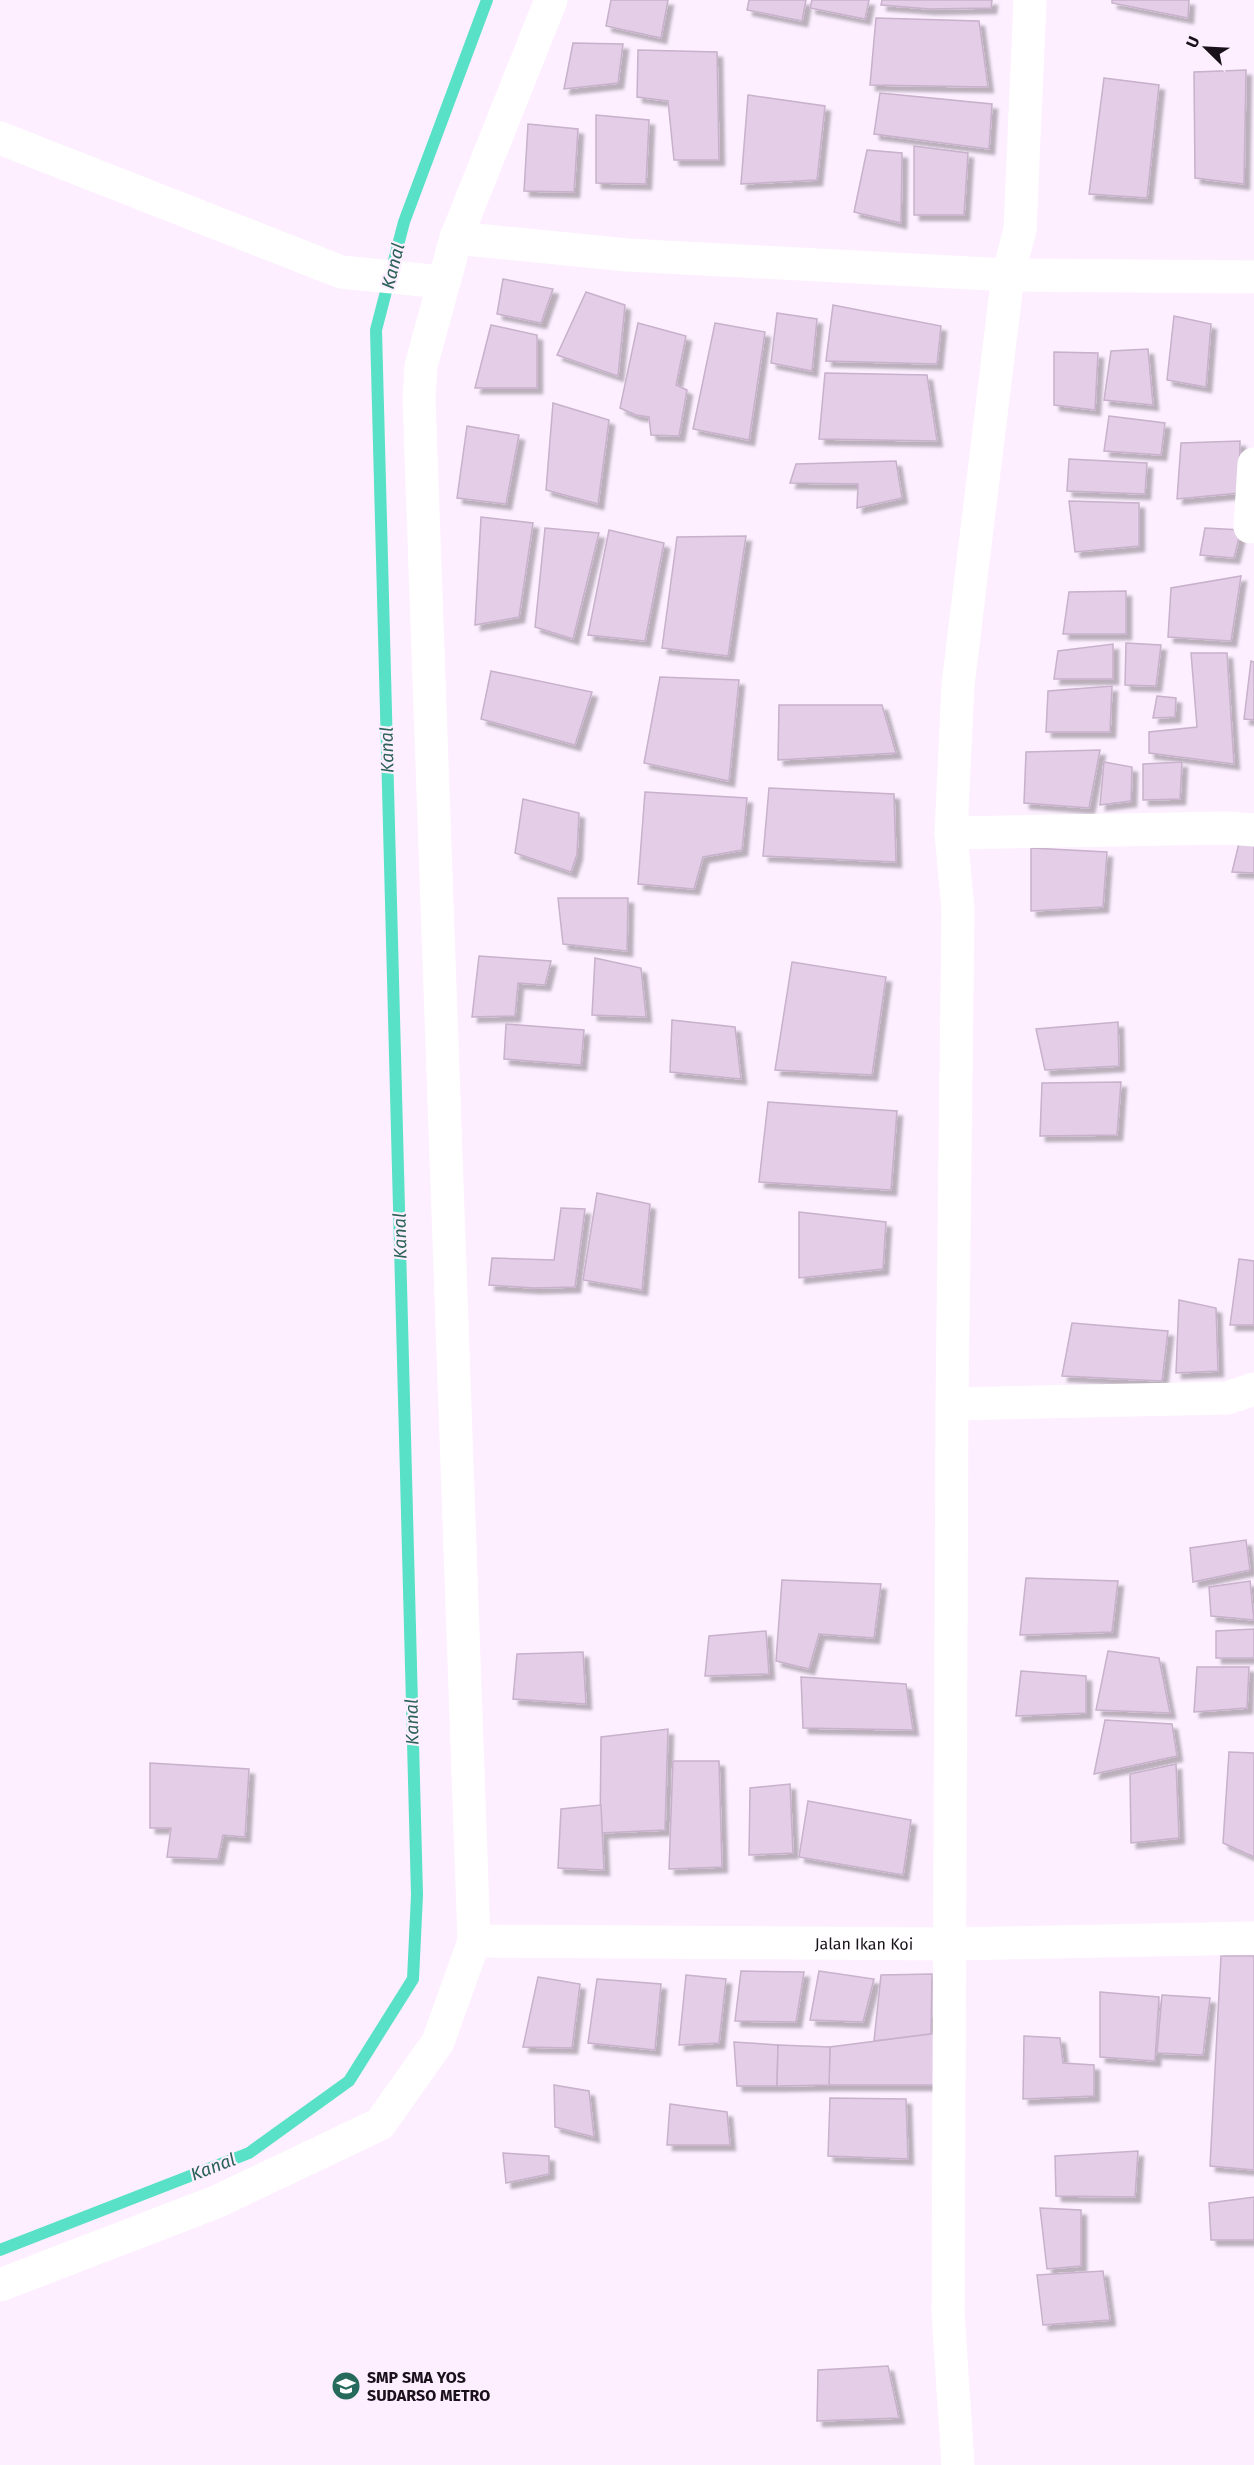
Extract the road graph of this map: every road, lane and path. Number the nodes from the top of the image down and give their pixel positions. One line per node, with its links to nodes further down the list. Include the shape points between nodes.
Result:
1 (551, 0): 4 (street)
2 (1030, 0): 5 (street, via 1020,230)
3 (0, 138): 7 (street, via 341,272)
4 (456, 238): 5 (street, via 627,255); 7 (street)
5 (1008, 275): 6 (street); 11 (street, via 958,685)
6 (1254, 278)
7 (435, 281): 15 (street, via 419,398)
8 (1254, 464): 9 (street)
9 (1250, 527)
10 (1254, 830): 11 (street)
11 (951, 833): 13 (street, via 958,910)
12 (1254, 1389): 13 (street, via 1227,1398)
13 (952, 1404): 16 (street)
14 (1254, 1938): 16 (street, Jalan Ikan Koi)
15 (474, 1941): 16 (street, Jalan Ikan Koi); 17 (street, via 438,2042 380,2124 216,2202)
16 (950, 1944): 18 (street, via 948,2313)
17 (0, 2285)
18 (958, 2465)

